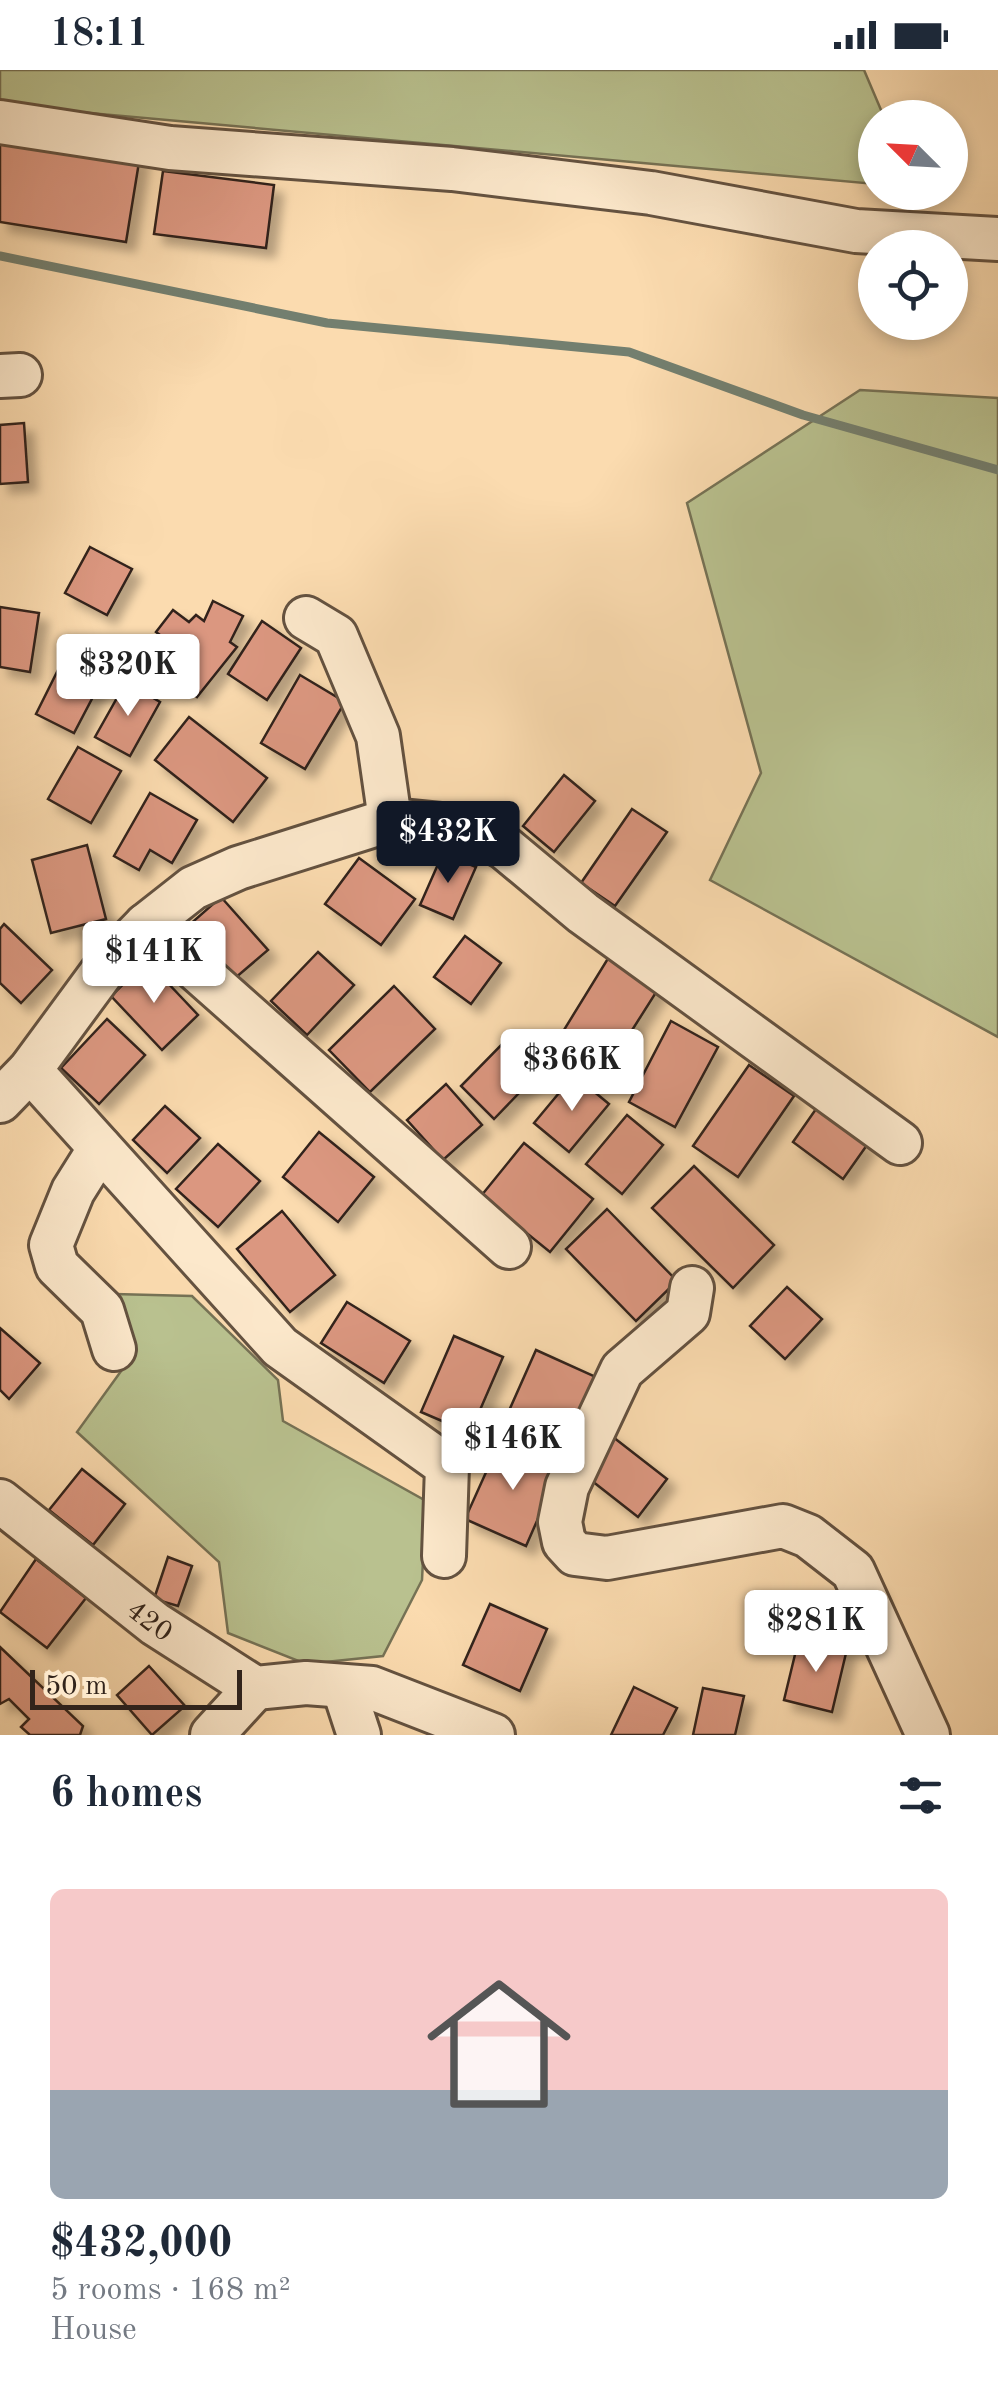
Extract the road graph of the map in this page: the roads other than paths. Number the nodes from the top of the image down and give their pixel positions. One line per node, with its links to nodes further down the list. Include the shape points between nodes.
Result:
1 (0, 122): 2 (street, via 240,156 452,169 651,193 856,232)
2 (998, 239)
3 (306, 618): 4 (street, via 336,636 364,702 378,736)
4 (390, 820): 5 (street, via 238,868 193,888); 8 (street, via 440,825 504,848)
5 (146, 925): 6 (street, via 108,964); 10 (street)
6 (30, 1070): 7 (street); 9 (street)
7 (0, 1101)
8 (900, 1143)
9 (100, 1148): 12 (street, via 72,1191 51,1244 57,1266 102,1310); 14 (street, via 280,1347 447,1466)
10 (509, 1247)
11 (692, 1288): 20 (street, via 688,1312 622,1370 567,1487 560,1522 564,1542 575,1554 607,1558 783,1526 808,1536 852,1571)
12 (114, 1349)
13 (0, 1501): 16 (street, 420, via 155,1624)
14 (444, 1556)
15 (343, 1686): 16 (street); 18 (street); 19 (street, via 372,1688)
16 (255, 1688): 17 (street)
17 (212, 1735)
18 (359, 1735)
19 (493, 1735)
20 (928, 1735)

